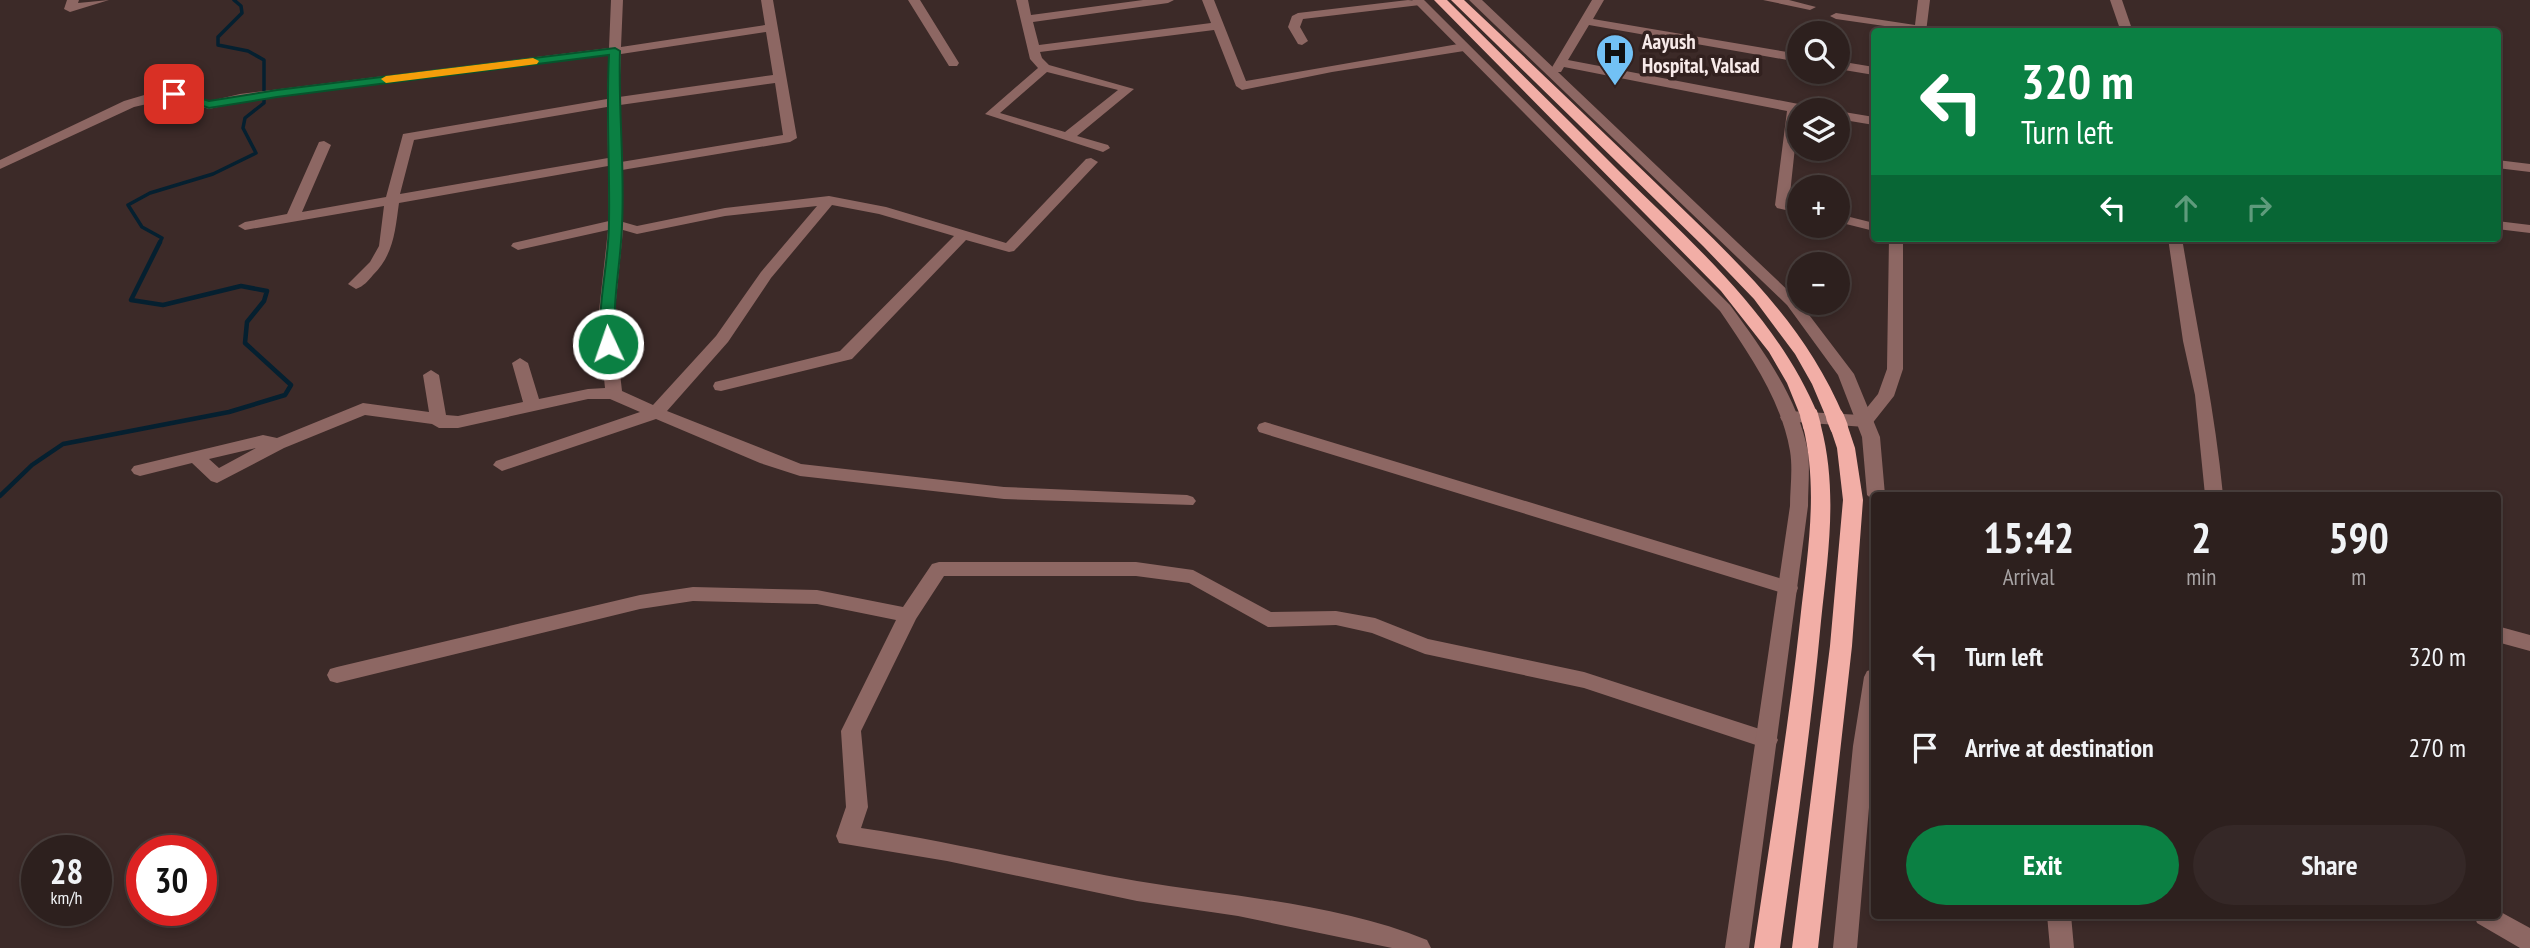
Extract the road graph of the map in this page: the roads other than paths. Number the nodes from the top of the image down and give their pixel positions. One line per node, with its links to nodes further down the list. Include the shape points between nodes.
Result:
1 (72, 0): 2 (street, via 70,9)
2 (103, 0)
3 (617, 0): 29 (street)
4 (767, 0): 22 (street)
5 (914, 0): 31 (street)
6 (1023, 0): 19 (street)
7 (1168, 0): 19 (street)
8 (1208, 0): 21 (street)
9 (1440, 0): 94 (highway, via 1706,265 1770,340 1802,393 1816,439 1823,498 1809,639)
10 (1457, 0): 95 (highway, via 1725,260 1796,340 1829,399 1846,448 1853,500 1841,646)
11 (1475, 0): 34 (street)
12 (1598, 0): 20 (street)
13 (1769, 0): 17 (street)
14 (1924, 0): 24 (street)
15 (2116, 0): 25 (street)
16 (1419, 1): 26 (street, via 1298,16 1294,27); 27 (street)
17 (1810, 7)
18 (1836, 16): 23 (street)
19 (1027, 19): 28 (street)
20 (1586, 21): 30 (street); 34 (street)
21 (1218, 26): 27 (street, via 1242,86); 28 (street)
22 (772, 28): 29 (street); 36 (street)
23 (1903, 28)
24 (1920, 28)
25 (2126, 28)
26 (1302, 40)
27 (1464, 47): 71 (street, via 1725,308 1763,362)
28 (1033, 49): 33 (street)
29 (615, 51): 37 (street); 48 (street, via 209,105 174,94 155,96)
30 (1787, 56)
31 (953, 62)
32 (1850, 67): 35 (street)
33 (1045, 68): 41 (street, via 991,114); 41 (street, via 1128,89)
34 (1558, 68): 38 (street); 72 (street, via 1792,302 1846,374)
35 (1871, 70)
36 (780, 78): 37 (street); 46 (street, via 790,138)
37 (613, 102): 46 (street); 50 (street, via 408,137)
38 (1787, 108)
39 (1850, 117): 40 (street)
40 (1871, 120)
41 (1067, 137): 43 (street)
42 (324, 145): 53 (street)
43 (1103, 148)
44 (1788, 161): 52 (street, via 1782,205)
45 (1091, 162): 60 (street, via 1009,248)
46 (615, 164): 50 (street); 55 (street)
47 (2501, 164): 49 (street)
48 (0, 165)
49 (2530, 168)
50 (392, 200): 53 (street); 64 (street, via 386,246)
51 (829, 200): 55 (street, via 725,212 637,230); 60 (street, via 881,210); 70 (street, via 766,275 722,339)
52 (1787, 206)
53 (293, 217): 58 (street)
54 (1850, 221): 56 (street)
55 (616, 224): 63 (street); 68 (street, via 606,320)
56 (1871, 225)
57 (2501, 225): 59 (street)
58 (245, 226)
59 (2530, 229)
60 (962, 236): 67 (street, via 846,355)
61 (1896, 242): 72 (street, via 1895,369 1886,396)
62 (2176, 242): 80 (street, via 2203,395)
63 (518, 246)
64 (356, 284)
65 (520, 363): 69 (street)
66 (431, 375): 73 (street)
67 (722, 386)
68 (614, 393): 69 (street); 70 (street)
69 (533, 407): 73 (street, via 481,419)
70 (655, 413): 77 (street); 81 (street, via 800,470 1004,493)
71 (1788, 417): 72 (street); 82 (street, via 1799,452 1799,506)
72 (1865, 421): 79 (street, via 1871,437)
73 (439, 422): 75 (street, via 363,409)
74 (1265, 428): 82 (street)
75 (278, 443): 76 (street, via 263,441); 76 (street, via 216,477)
76 (195, 456): 78 (street)
77 (502, 465)
78 (140, 470)
79 (1876, 492)
80 (2214, 492)
81 (1187, 501)
82 (1789, 588): 88 (street)
83 (908, 615): 86 (street, via 817,597 693,594 640,602); 88 (street, via 939,569 1136,569 1193,577 1268,620 1336,618 1375,626 1425,646 1584,680); 92 (street, via 851,730 857,807 848,835 1137,891 1238,905 1390,936)
84 (2501, 635): 85 (street)
85 (2530, 643)
86 (337, 675)
87 (1871, 698): 96 (street)
88 (1768, 740): 93 (street)
89 (2059, 919): 97 (street)
90 (2492, 919): 91 (street)
91 (2529, 939)
92 (1419, 948)
93 (1737, 948)
94 (1767, 948)
95 (1805, 948)
96 (1845, 948)
97 (2062, 948)

